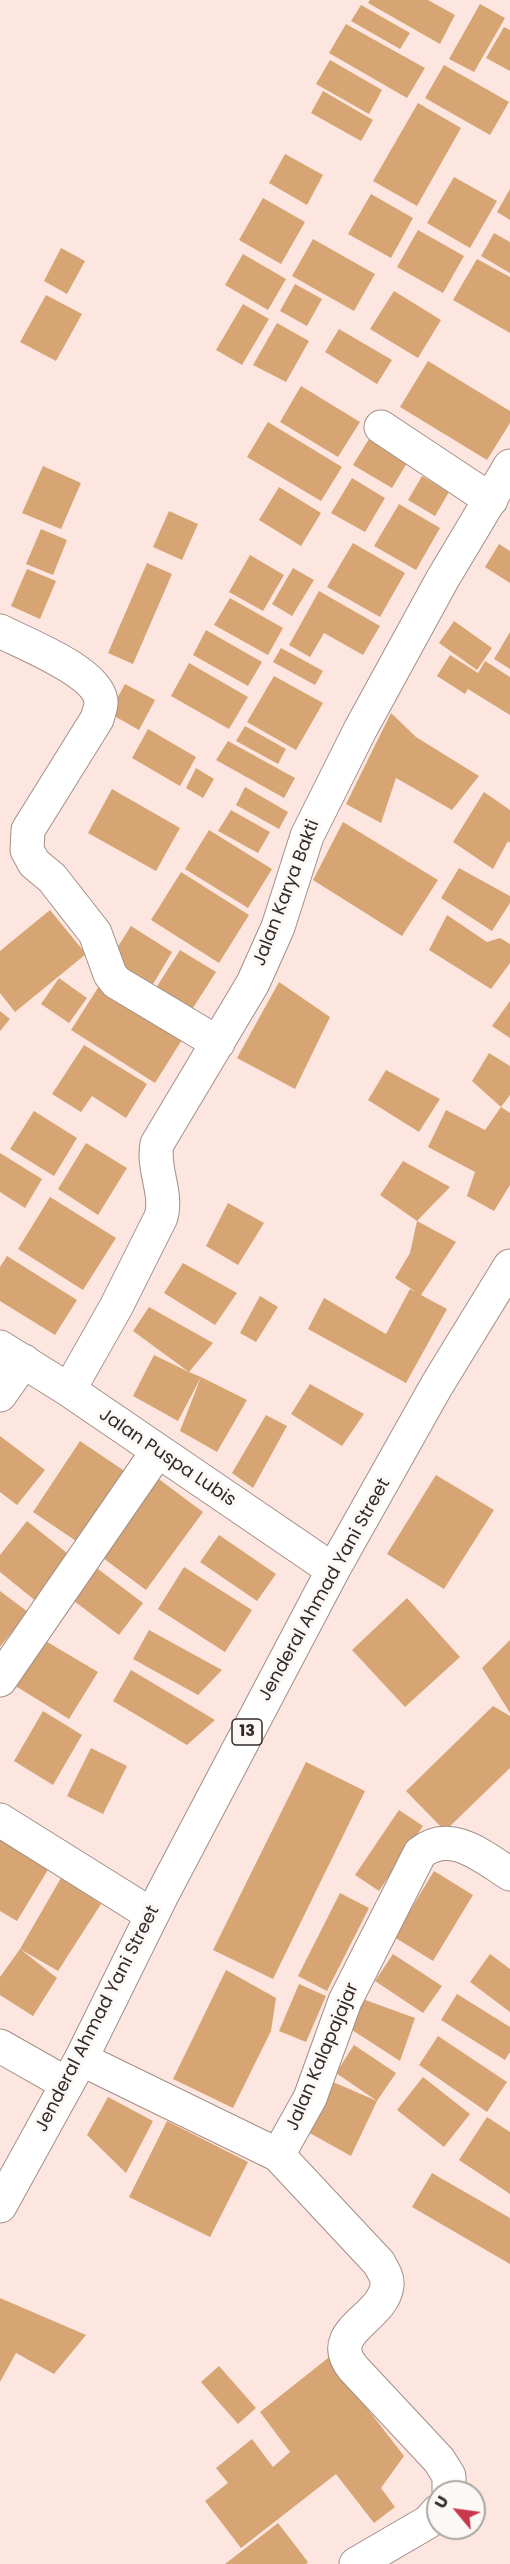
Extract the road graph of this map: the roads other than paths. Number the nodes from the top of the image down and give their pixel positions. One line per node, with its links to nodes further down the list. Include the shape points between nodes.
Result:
1 (381, 428): 3 (main road)
2 (510, 466): 3 (main road, Jalan Karya Bakti)
3 (491, 500): 5 (main road, Jalan Karya Bakti, via 420,620 320,809 278,927 253,983)
4 (0, 632): 5 (main road, via 74,669 94,687 101,702 97,719 28,831 27,850 95,933 116,982)
5 (218, 1044): 8 (main road, Jalan Karya Bakti, via 157,1144 155,1159 163,1202 158,1224)
6 (509, 1268): 11 (main road, Jenderal Ahmad Yani Street / 13, via 437,1385)
7 (12, 1354): 8 (main road, Jalan Puspa Lubis); 9 (main road)
8 (69, 1390): 10 (main road, Jalan Puspa Lubis)
9 (0, 1395)
10 (157, 1452): 11 (main road, Jalan Puspa Lubis); 12 (main road)
11 (333, 1570): 15 (main road, Jenderal Ahmad Yani Street / 13)
12 (0, 1680)
13 (0, 1820): 15 (main road)
14 (510, 1874): 18 (main road, Jalan Kalapajajar, via 460,1845 435,1843 420,1853 345,2001 310,2098)
15 (152, 1915): 17 (main road, Jenderal Ahmad Yani Street / 13)
16 (0, 2046): 17 (main road)
17 (74, 2072): 18 (main road); 19 (main road, Jenderal Ahmad Yani Street / 13)
18 (278, 2155): 20 (main road, via 385,2275 388,2284 384,2294 348,2336 344,2353 353,2368 439,2460)
19 (0, 2206)
20 (449, 2480)
21 (426, 2523): 22 (main road)
22 (356, 2564)

